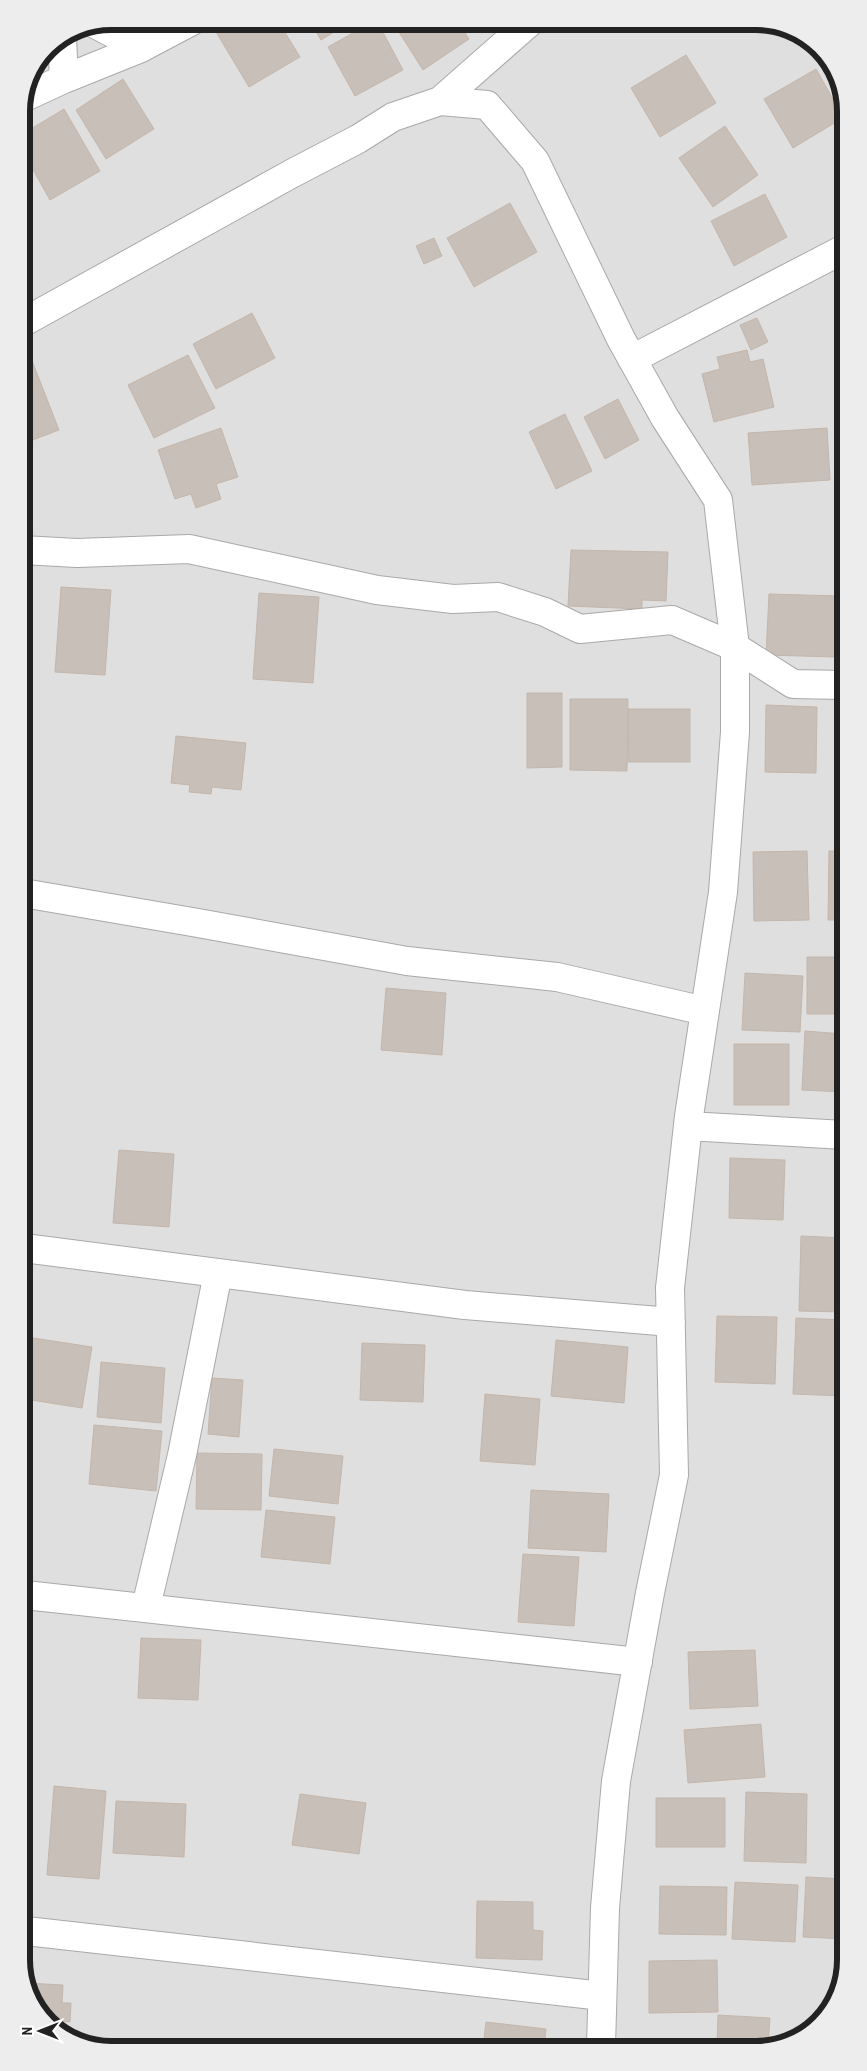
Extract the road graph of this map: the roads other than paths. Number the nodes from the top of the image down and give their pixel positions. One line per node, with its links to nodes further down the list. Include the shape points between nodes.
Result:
1 (107, 30): 5 (street)
2 (175, 30): 5 (street)
3 (521, 30): 8 (street)
4 (62, 46): 6 (street)
5 (141, 48): 6 (street)
6 (64, 79): 7 (street)
7 (32, 95)
8 (440, 101): 10 (street, via 393,117); 11 (street, via 487,105 535,161)
9 (837, 253): 11 (street)
10 (30, 319)
11 (632, 359): 13 (street, via 665,418 718,500)
12 (30, 550): 13 (street, via 77,553 189,549 377,590 453,598 498,597 545,612 580,628 672,620)
13 (735, 646): 14 (street, via 793,684); 16 (street, via 735,732 723,892)
14 (837, 685)
15 (30, 894): 16 (street, via 407,962 557,977)
16 (705, 1011): 17 (street)
17 (688, 1126): 18 (street); 21 (street, via 670,1288)
18 (837, 1135)
19 (30, 1249): 20 (street)
20 (218, 1273): 21 (street, via 465,1305); 23 (street, via 182,1455)
21 (671, 1322): 24 (street, via 674,1475)
22 (30, 1595): 23 (street)
23 (146, 1607): 24 (street)
24 (638, 1662): 26 (street, via 616,1781 605,1908)
25 (30, 1931): 26 (street)
26 (602, 1996): 27 (street)
27 (601, 2041)

